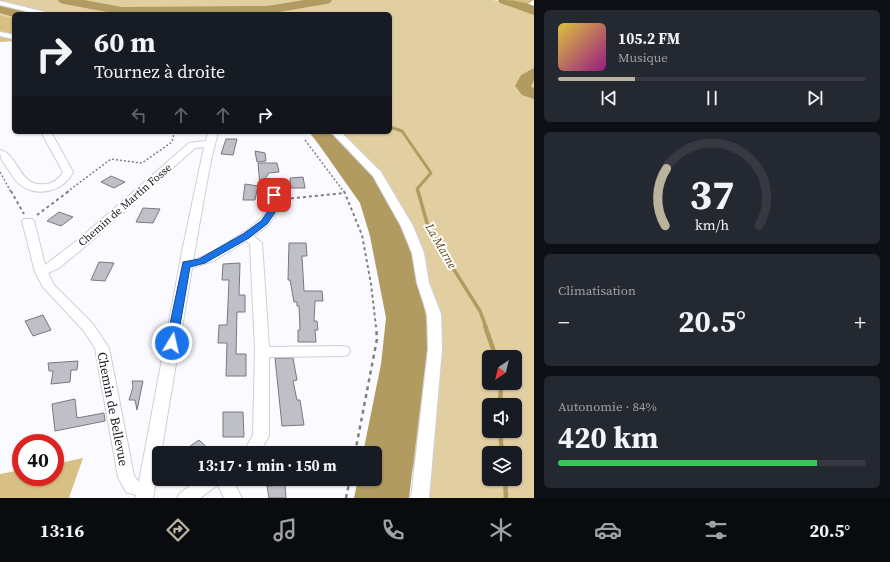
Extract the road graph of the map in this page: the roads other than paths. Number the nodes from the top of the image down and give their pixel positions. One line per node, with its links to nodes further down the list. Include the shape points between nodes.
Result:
1 (0, 3): 2 (street)
2 (38, 12)
3 (0, 34): 4 (street)
4 (12, 37)
5 (47, 134): 9 (street, via 68,172 64,180 56,186 27,186)
6 (212, 134): 8 (street)
7 (338, 134): 23 (street, via 377,174 407,226 418,253 423,283 434,314 435,349)
8 (210, 144): 13 (street); 14 (street, Chemin de Martin Fosse, via 192,145 83,242 55,265)
9 (0, 153)
10 (274, 198): 12 (street, via 275,207 264,223)
11 (28, 221): 14 (street, Chemin de Bellevue)
12 (246, 236): 13 (street, via 202,261 193,265); 15 (street, via 256,243)
13 (186, 264): 20 (street)
14 (41, 272): 20 (street, Chemin de Bellevue, via 49,287 88,327 102,348 126,477 132,487)
15 (262, 351): 16 (street); 17 (street, via 261,436)
16 (343, 351)
17 (255, 446)
18 (204, 486): 21 (street)
19 (227, 486): 22 (street)
20 (145, 495)
21 (186, 498)
22 (233, 498)
23 (420, 498)

